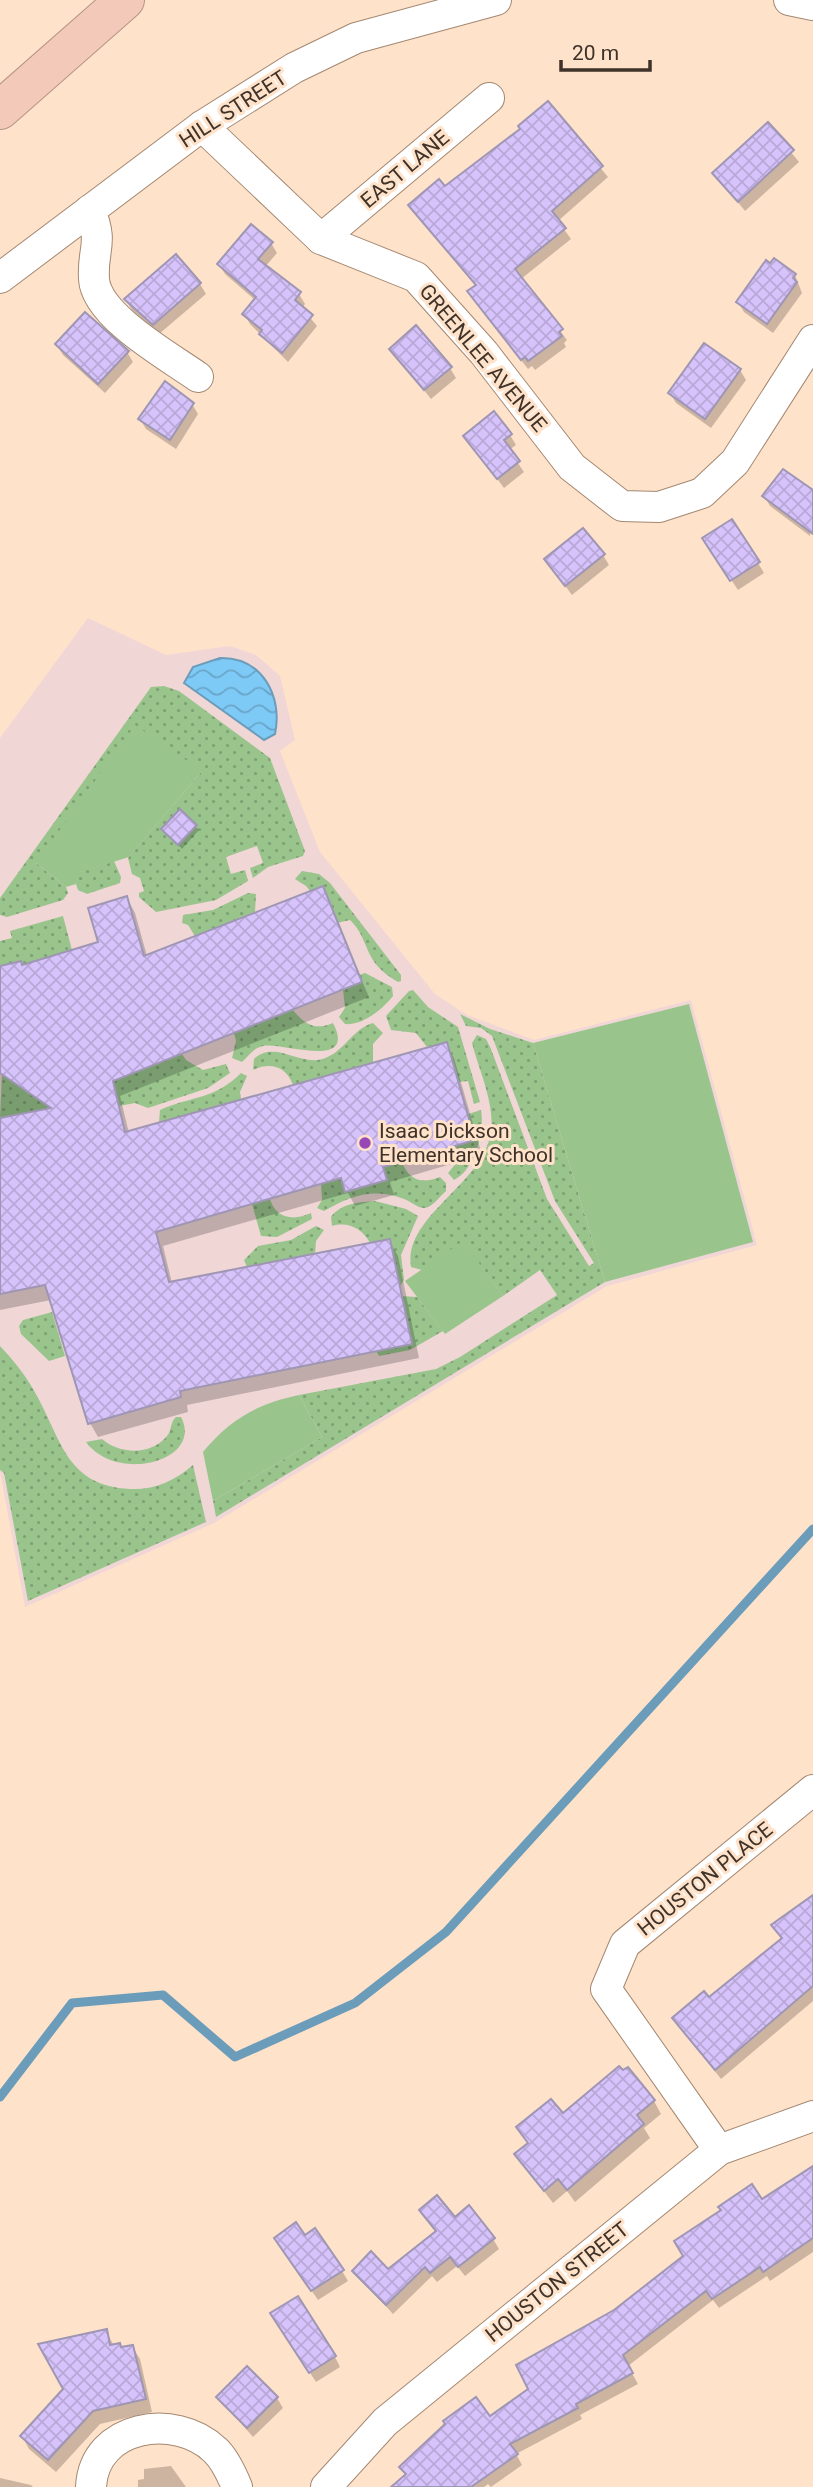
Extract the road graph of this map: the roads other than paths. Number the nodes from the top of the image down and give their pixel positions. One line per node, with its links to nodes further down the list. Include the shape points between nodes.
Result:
1 (125, 0): 6 (highway)
2 (496, 0): 7 (street, HILL STREET, via 356,38 294,68)
3 (789, 0): 4 (street)
4 (813, 5)
5 (489, 98): 9 (street, EAST LANE)
6 (0, 110)
7 (202, 126): 8 (street, HILL STREET); 9 (street, GREENLEE AVENUE)
8 (90, 210): 10 (street, HILL STREET); 12 (street, via 99,233 93,281 104,303 128,327)
9 (321, 239): 11 (street, GREENLEE AVENUE, via 416,277 484,354 572,467 622,506 660,507 702,493 735,462)
10 (0, 278)
11 (813, 340)
12 (198, 377)
13 (813, 1790): 15 (street, HOUSTON PLACE, via 625,1944 606,1989)
14 (813, 2116): 15 (street, HOUSTON STREET)
15 (719, 2150): 18 (street, HOUSTON STREET, via 385,2422)
16 (91, 2487): 17 (street, via 96,2461 106,2450 125,2436 161,2427 201,2440 217,2451)
17 (237, 2487)
18 (326, 2487)

